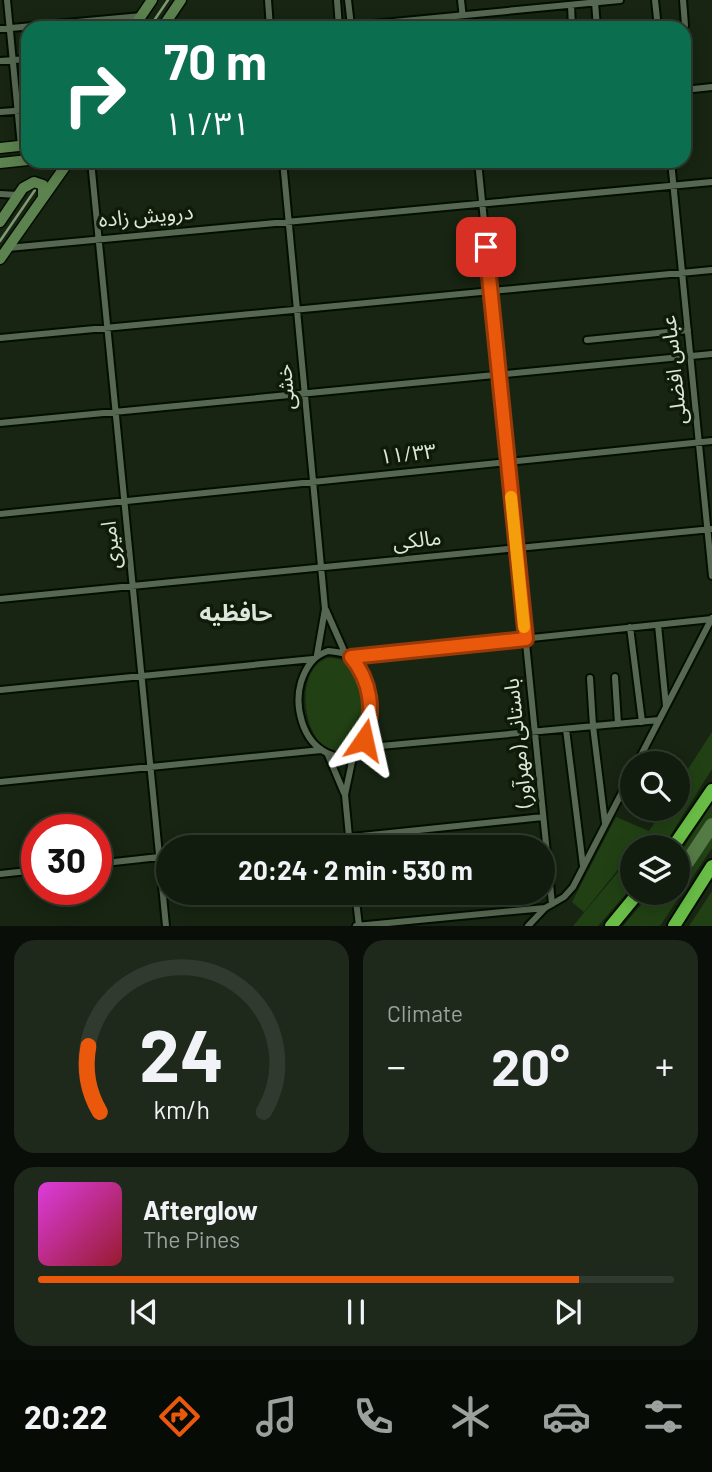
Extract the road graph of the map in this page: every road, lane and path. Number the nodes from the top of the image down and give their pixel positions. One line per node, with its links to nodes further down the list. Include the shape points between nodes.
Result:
1 (7, 0): 28 (street)
2 (152, 0): 14 (main road)
3 (181, 0): 17 (main road)
4 (268, 0): 18 (street)
5 (337, 0): 19 (street)
6 (348, 0): 20 (street)
7 (461, 0): 13 (street)
8 (620, 0): 11 (street)
9 (655, 0): 25 (street)
10 (683, 0): 26 (street)
11 (595, 2): 12 (street); 24 (street)
12 (570, 5): 13 (street); 23 (street)
13 (463, 15): 21 (street); 22 (street)
14 (142, 16): 15 (street); 16 (main road)
15 (87, 21)
16 (138, 21)
17 (167, 21)
18 (270, 21)
19 (339, 21)
20 (350, 21)
21 (402, 21)
22 (463, 21)
23 (571, 21)
24 (596, 21)
25 (657, 21)
26 (685, 21)
27 (21, 27): 28 (street)
28 (10, 28): 29 (street); 31 (street)
29 (0, 29)
30 (21, 59): 31 (street)
31 (13, 60): 32 (street); 35 (street)
32 (0, 61)
33 (712, 87): 34 (street)
34 (691, 89)
35 (17, 111): 36 (street); 37 (street); 38 (street)
36 (21, 111)
37 (0, 112)
38 (21, 130)
39 (21, 145): 40 (main road)
40 (0, 148)
41 (21, 161): 42 (main road)
42 (0, 163)
43 (64, 168): 52 (main road)
44 (92, 168): 56 (street, امیری)
45 (284, 168): 55 (street, خشی)
46 (479, 168): 53 (street, باستانی (مهرآور))
47 (672, 168): 49 (street, عباس افضلی)
48 (712, 182): 49 (street, درویش زاده)
49 (674, 186): 53 (street, درویش زاده); 60 (street, عباس افضلی)
50 (0, 194): 51 (street)
51 (18, 195): 52 (main road, via 33,182 43,185); 54 (main road)
52 (43, 197): 57 (main road)
53 (482, 204): 55 (street, درویش زاده); 61 (street, باستانی (مهرآور))
54 (0, 222)
55 (288, 222): 56 (street, درویش زاده); 62 (street, خشی)
56 (99, 239): 57 (street, درویش زاده); 63 (street, امیری)
57 (8, 248): 58 (main road)
58 (0, 259)
59 (712, 270): 60 (street)
60 (682, 272): 61 (street); 64 (street, عباس افضلی)
61 (491, 291): 62 (street); 69 (street, باستانی (مهرآور))
62 (296, 309): 63 (street); 70 (street, خشی)
63 (108, 327): 65 (street); 71 (street, امیری)
64 (688, 330): 66 (street); 68 (street, عباس افضلی)
65 (0, 338)
66 (587, 340)
67 (712, 354): 68 (street)
68 (690, 356): 69 (street); 74 (street, عباس افضلی)
69 (499, 374): 70 (street); 75 (street, باستانی (مهرآور))
70 (304, 393): 71 (street); 76 (street, خشی)
71 (116, 412): 72 (street); 77 (street, امیری)
72 (0, 423)
73 (712, 441): 74 (street, ۱۱/۳۳)
74 (699, 442): 75 (street, ۱۱/۳۳); 79 (street, عباس افضلی)
75 (508, 462): 76 (street, ۱۱/۳۳); 80 (street, باستانی (مهرآور))
76 (313, 482): 77 (street, ۱۱/۳۳); 81 (street, خشی)
77 (125, 501): 78 (street, ۱۱/۳۳); 83 (street, امیری)
78 (0, 514)
79 (710, 529): 80 (street, مالکی); 82 (street, عباس افضلی)
80 (516, 548): 81 (street, مالکی); 89 (street, باستانی (مهرآور))
81 (320, 567): 83 (street, مالکی); 85 (street, خشی)
82 (712, 576)
83 (133, 586): 84 (street, مالکی); 92 (street, امیری)
84 (0, 599)
85 (325, 609): 90 (street, خشی); 91 (street, خشی)
86 (712, 618): 87 (street); 96 (street)
87 (658, 625): 88 (street); 96 (street)
88 (630, 627): 89 (street); 98 (street)
89 (526, 639): 90 (street); 102 (street, باستانی (مهرآور))
90 (348, 655): 91 (street, via 328,651); 104 (street, via 365,678 370,703 364,740)
91 (315, 657): 92 (street); 103 (street, via 303,677 299,702 305,730)
92 (142, 676): 95 (street); 107 (street, امیری)
93 (615, 677): 99 (street)
94 (590, 678): 100 (street)
95 (0, 690)
96 (666, 706): 97 (street)
97 (659, 720): 98 (street); 105 (street)
98 (642, 722): 99 (street)
99 (618, 724): 100 (street)
100 (593, 726): 101 (street); 113 (street)
101 (566, 729): 102 (street); 122 (street)
102 (535, 732): 104 (street); 112 (street, باستانی (مهرآور))
103 (321, 750): 106 (street); 107 (street)
104 (356, 750): 106 (street); 110 (street)
105 (643, 751)
106 (328, 755): 110 (street)
107 (151, 767): 108 (street); 114 (street, امیری)
108 (0, 782)
109 (712, 790): 118 (highway)
110 (345, 795): 115 (street)
111 (620, 796): 113 (street)
112 (543, 817): 116 (street); 117 (street, باستانی (مهرآور))
113 (605, 824): 122 (street)
114 (158, 835)
115 (349, 835)
116 (368, 835)
117 (545, 835)
118 (681, 835)
119 (156, 857): 120 (street)
120 (112, 862)
121 (712, 866): 135 (highway)
122 (583, 867): 125 (street, via 569,892)
123 (21, 872): 124 (street)
124 (0, 874)
125 (555, 902)
126 (164, 905): 131 (street, امیری)
127 (356, 905): 132 (street)
128 (550, 905): 130 (street)
129 (628, 905): 134 (highway)
130 (545, 908): 132 (street); 133 (street)
131 (166, 926)
132 (358, 926)
133 (528, 926)
134 (611, 926)
135 (674, 926)

